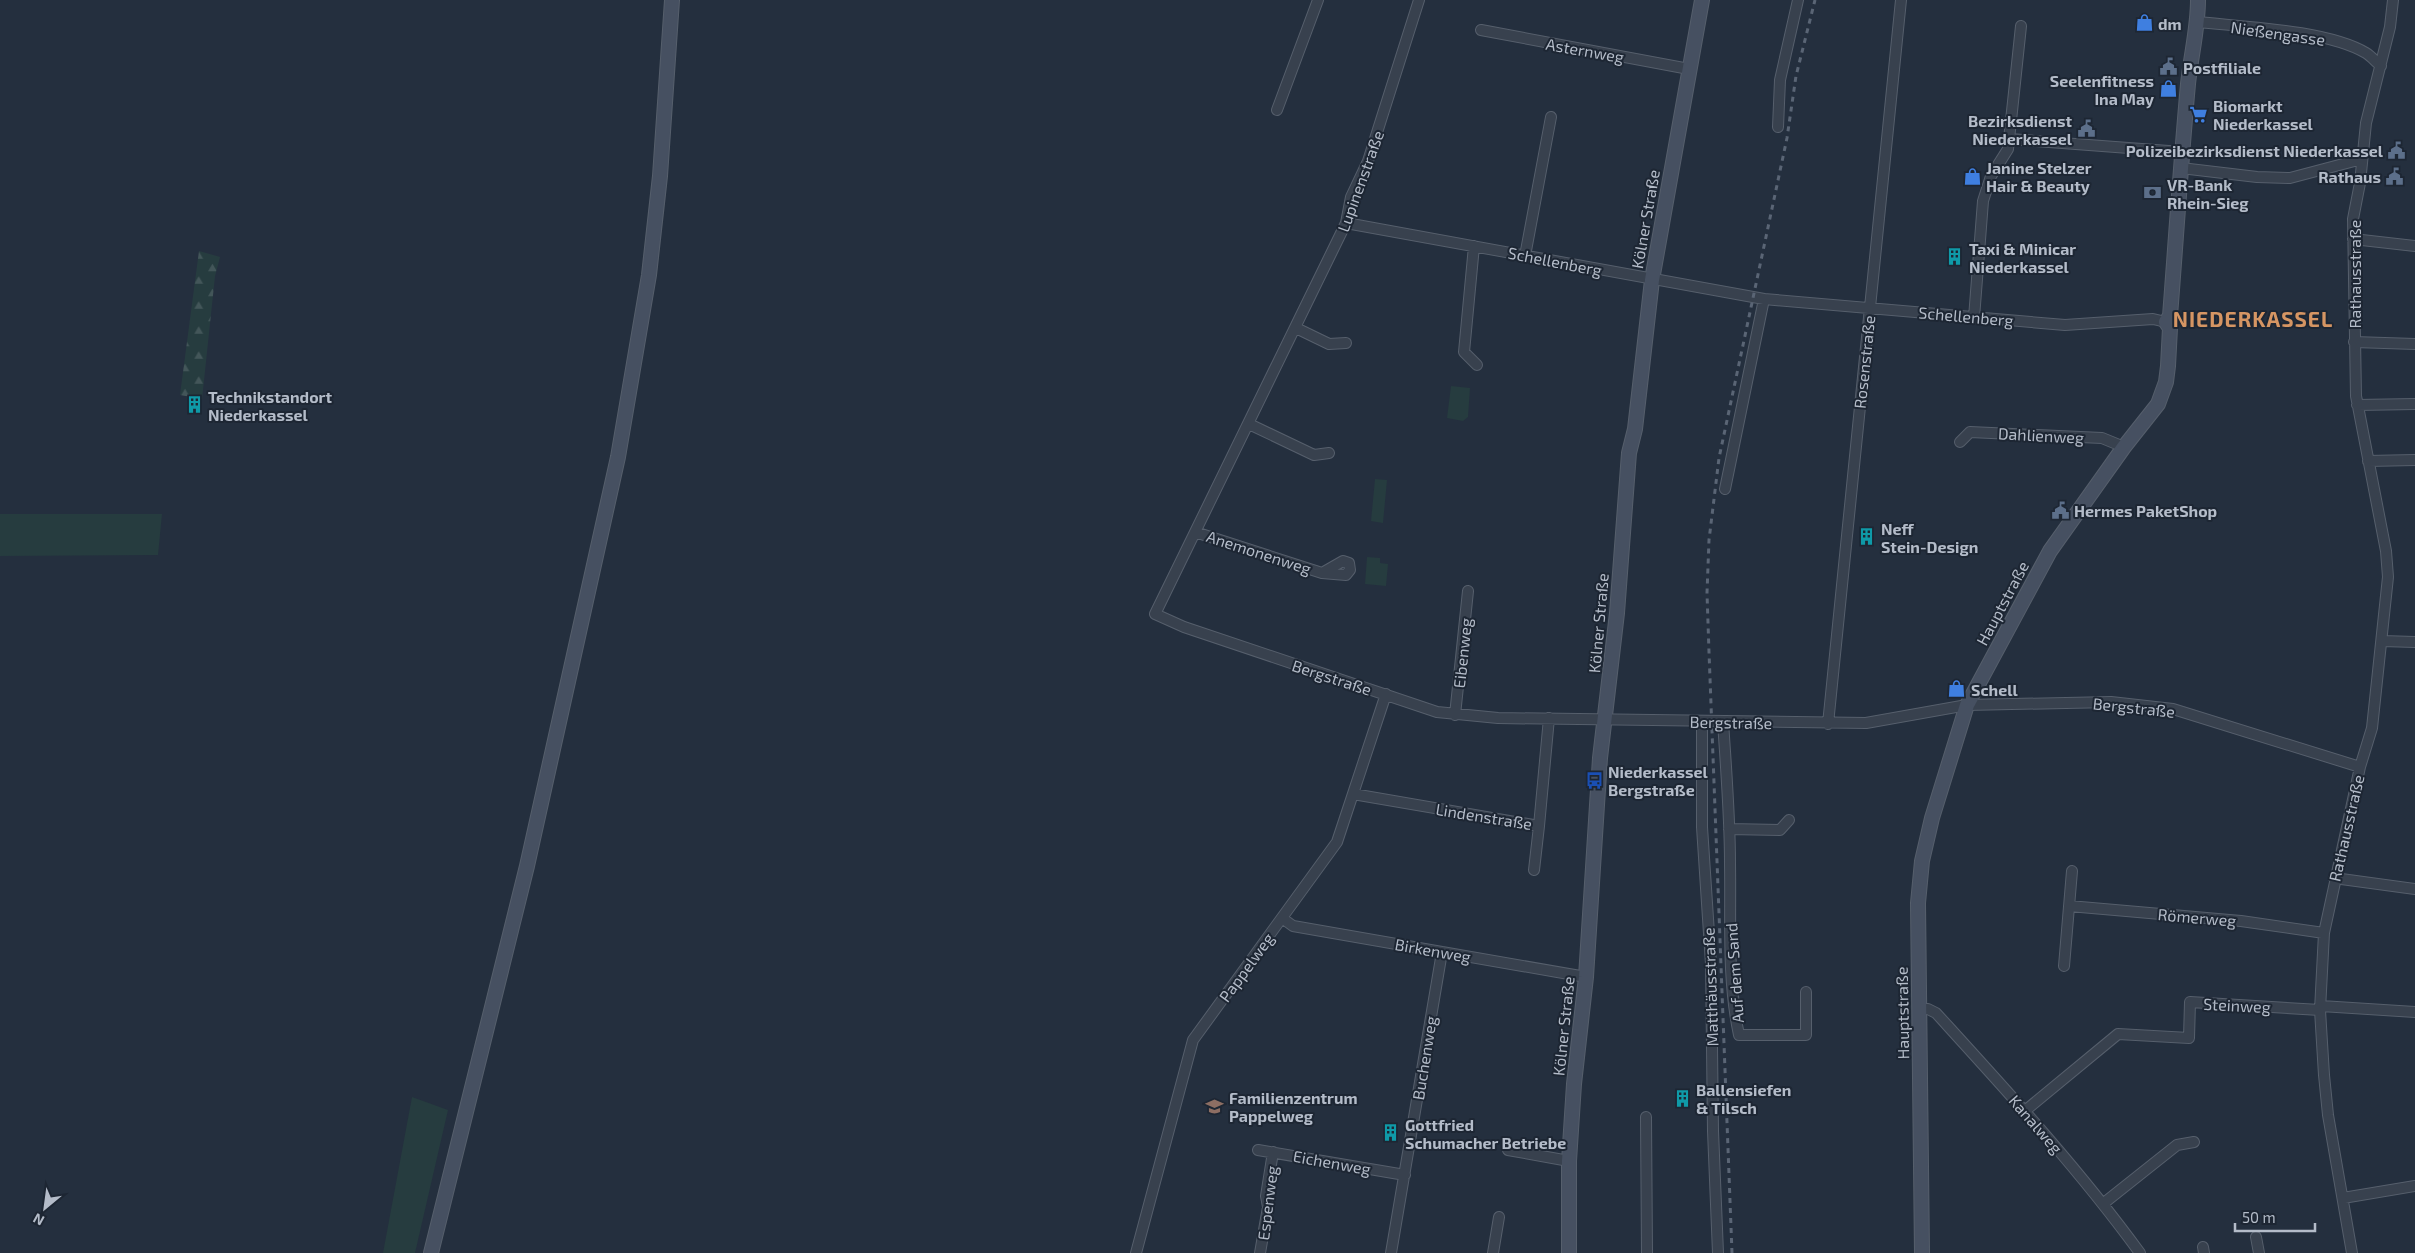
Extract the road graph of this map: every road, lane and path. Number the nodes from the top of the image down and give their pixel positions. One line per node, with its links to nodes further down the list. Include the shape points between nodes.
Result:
1 (672, 0): 91 (street, via 660,176 650,266 618,457 527,866)
2 (1318, 0): 14 (street)
3 (1419, 0): 21 (street, Lupinenstraße, via 1368,161 1351,197)
4 (1702, 0): 13 (street, Kölner Straße)
5 (1798, 0): 16 (street, via 1780,80)
6 (1901, 0): 28 (street, Rosenstraße)
7 (2198, 0): 9 (street, Hauptstraße)
8 (2393, 0): 12 (street, Rathausstraße)
9 (2198, 22): 12 (street, Nießengasse, via 2330,40 2366,53); 18 (street, Hauptstraße)
10 (2021, 26): 17 (street)
11 (1481, 30): 13 (street, Asternweg)
12 (2380, 66): 19 (street, Rathausstraße, via 2366,123)
13 (1690, 69): 26 (street, Kölner Straße)
14 (1277, 110)
15 (1551, 117): 25 (street)
16 (1778, 127)
17 (2010, 139): 18 (street); 29 (street, via 2008,149 1986,187)
18 (2182, 152): 20 (street, Hauptstraße)
19 (2362, 159): 20 (street, via 2290,178); 22 (street, Rathausstraße)
20 (2181, 168): 30 (street, Hauptstraße, via 2170,316)
21 (1346, 223): 23 (street, Schellenberg); 31 (street, Lupinenstraße)
22 (2353, 240): 24 (street); 32 (street, Rathausstraße)
23 (1474, 246): 25 (street, Schellenberg); 35 (street, via 1464,352)
24 (2415, 246)
25 (1525, 256): 26 (street, Schellenberg)
26 (1652, 280): 27 (street, Schellenberg); 55 (street, Kölner Straße, via 1635,429 1629,453)
27 (1764, 299): 28 (street, Schellenberg); 44 (street)
28 (1870, 307): 29 (street, Schellenberg); 58 (street, Rosenstraße)
29 (1974, 318): 30 (street, Schellenberg, via 2065,325 2153,319)
30 (2166, 322): 40 (street, Hauptstraße, via 2170,333 2166,382 2158,404)
31 (1296, 328): 33 (street, via 1328,344); 38 (street, Lupinenstraße)
32 (2354, 342): 34 (street, Rathausstraße); 37 (street, Rathausstraße)
33 (1346, 343)
34 (2415, 344)
35 (1477, 365)
36 (2415, 404): 37 (street)
37 (2357, 405): 43 (street, Rathausstraße)
38 (1249, 424): 41 (street, via 1314,455); 45 (street, Lupinenstraße)
39 (1960, 442): 40 (street, Dahlienweg, via 1970,432 2102,438)
40 (2124, 447): 52 (street, Hauptstraße, via 2050,552)
41 (1329, 453)
42 (2415, 460): 43 (street)
43 (2368, 461): 49 (street, Rathausstraße, via 2386,551 2388,577)
44 (1725, 489)
45 (1196, 532): 46 (street, Lupinenstraße); 47 (street, Anemonenweg)
46 (1176, 572): 51 (street, Bergstraße, via 1155,614 1184,627)
47 (1322, 572)
48 (1468, 591): 53 (street, Eibenweg)
49 (2382, 641): 50 (street); 59 (street, Rathausstraße, via 2372,728)
50 (2415, 642)
51 (1386, 694): 53 (street, Bergstraße); 60 (street, Pappelweg)
52 (1967, 704): 58 (street, Bergstraße, via 1866,723); 59 (street, Bergstraße, via 2111,702 2174,709); 76 (street, Hauptstraße, via 1922,861 1918,903)
53 (1455, 715): 54 (street, Bergstraße)
54 (1549, 718): 55 (street, Bergstraße); 62 (street, Lindenstraße)
55 (1606, 720): 56 (street, Bergstraße); 73 (street, Kölner Straße, via 1600,758)
56 (1702, 721): 57 (street, Bergstraße); 98 (street, Matthäusstraße, via 1702,827 1711,964 1712,1131)
57 (1723, 721): 58 (street, Bergstraße); 63 (street, Auf dem Sand)
58 (1828, 724)
59 (2360, 767): 66 (street, Rathausstraße)
60 (1353, 794): 62 (street, Lindenstraße); 69 (street, Pappelweg, via 1337,842)
61 (1789, 820): 63 (street, via 1780,830)
62 (1539, 826): 64 (street)
63 (1729, 829): 74 (street, Auf dem Sand, via 1730,944 1734,1012 1739,1036 1806,1035)
64 (1534, 870)
65 (2072, 870): 68 (street)
66 (2334, 878): 67 (street); 70 (street, Rathausstraße)
67 (2415, 889)
68 (2069, 906): 70 (street, Römerweg, via 2242,920); 72 (street)
69 (1282, 918): 71 (street, Birkenweg, via 1293,926); 92 (street, Pappelweg, via 1193,1040)
70 (2324, 933): 75 (street, Rathausstraße)
71 (1442, 952): 73 (street, Birkenweg); 85 (street, Buchenweg)
72 (2064, 966)
73 (1586, 978): 84 (street, Kölner Straße)
74 (1806, 992)
75 (2321, 1008): 77 (street); 78 (street, Steinweg, via 2190,1002 2189,1038 2118,1034); 87 (street, Rathausstraße, via 2328,1115)
76 (1920, 1009): 78 (street, Kanalweg, via 1936,1013); 99 (street, Hauptstraße)
77 (2415, 1012)
78 (2026, 1110): 88 (street, Kanalweg)
79 (1646, 1117): 97 (street)
80 (2194, 1142): 88 (street, via 2176,1145)
81 (1258, 1150): 83 (street, Eichenweg)
82 (1508, 1150): 84 (street)
83 (1274, 1152): 85 (street, Eichenweg); 93 (street, Espenweg)
84 (1569, 1161): 96 (street, Kölner Straße)
85 (1405, 1175): 94 (street, Buchenweg)
86 (2415, 1186): 87 (street)
87 (2343, 1198): 102 (street, Rathausstraße)
88 (2104, 1203): 100 (street, Kanalweg)
89 (1499, 1217): 95 (street)
90 (2256, 1238): 101 (street)
91 (431, 1253)
92 (1136, 1253)
93 (1260, 1253)
94 (1391, 1253)
95 (1493, 1253)
96 (1569, 1253)
97 (1648, 1253)
98 (1718, 1253)
99 (1922, 1253)
100 (2140, 1253)
101 (2259, 1253)
102 (2352, 1253)

